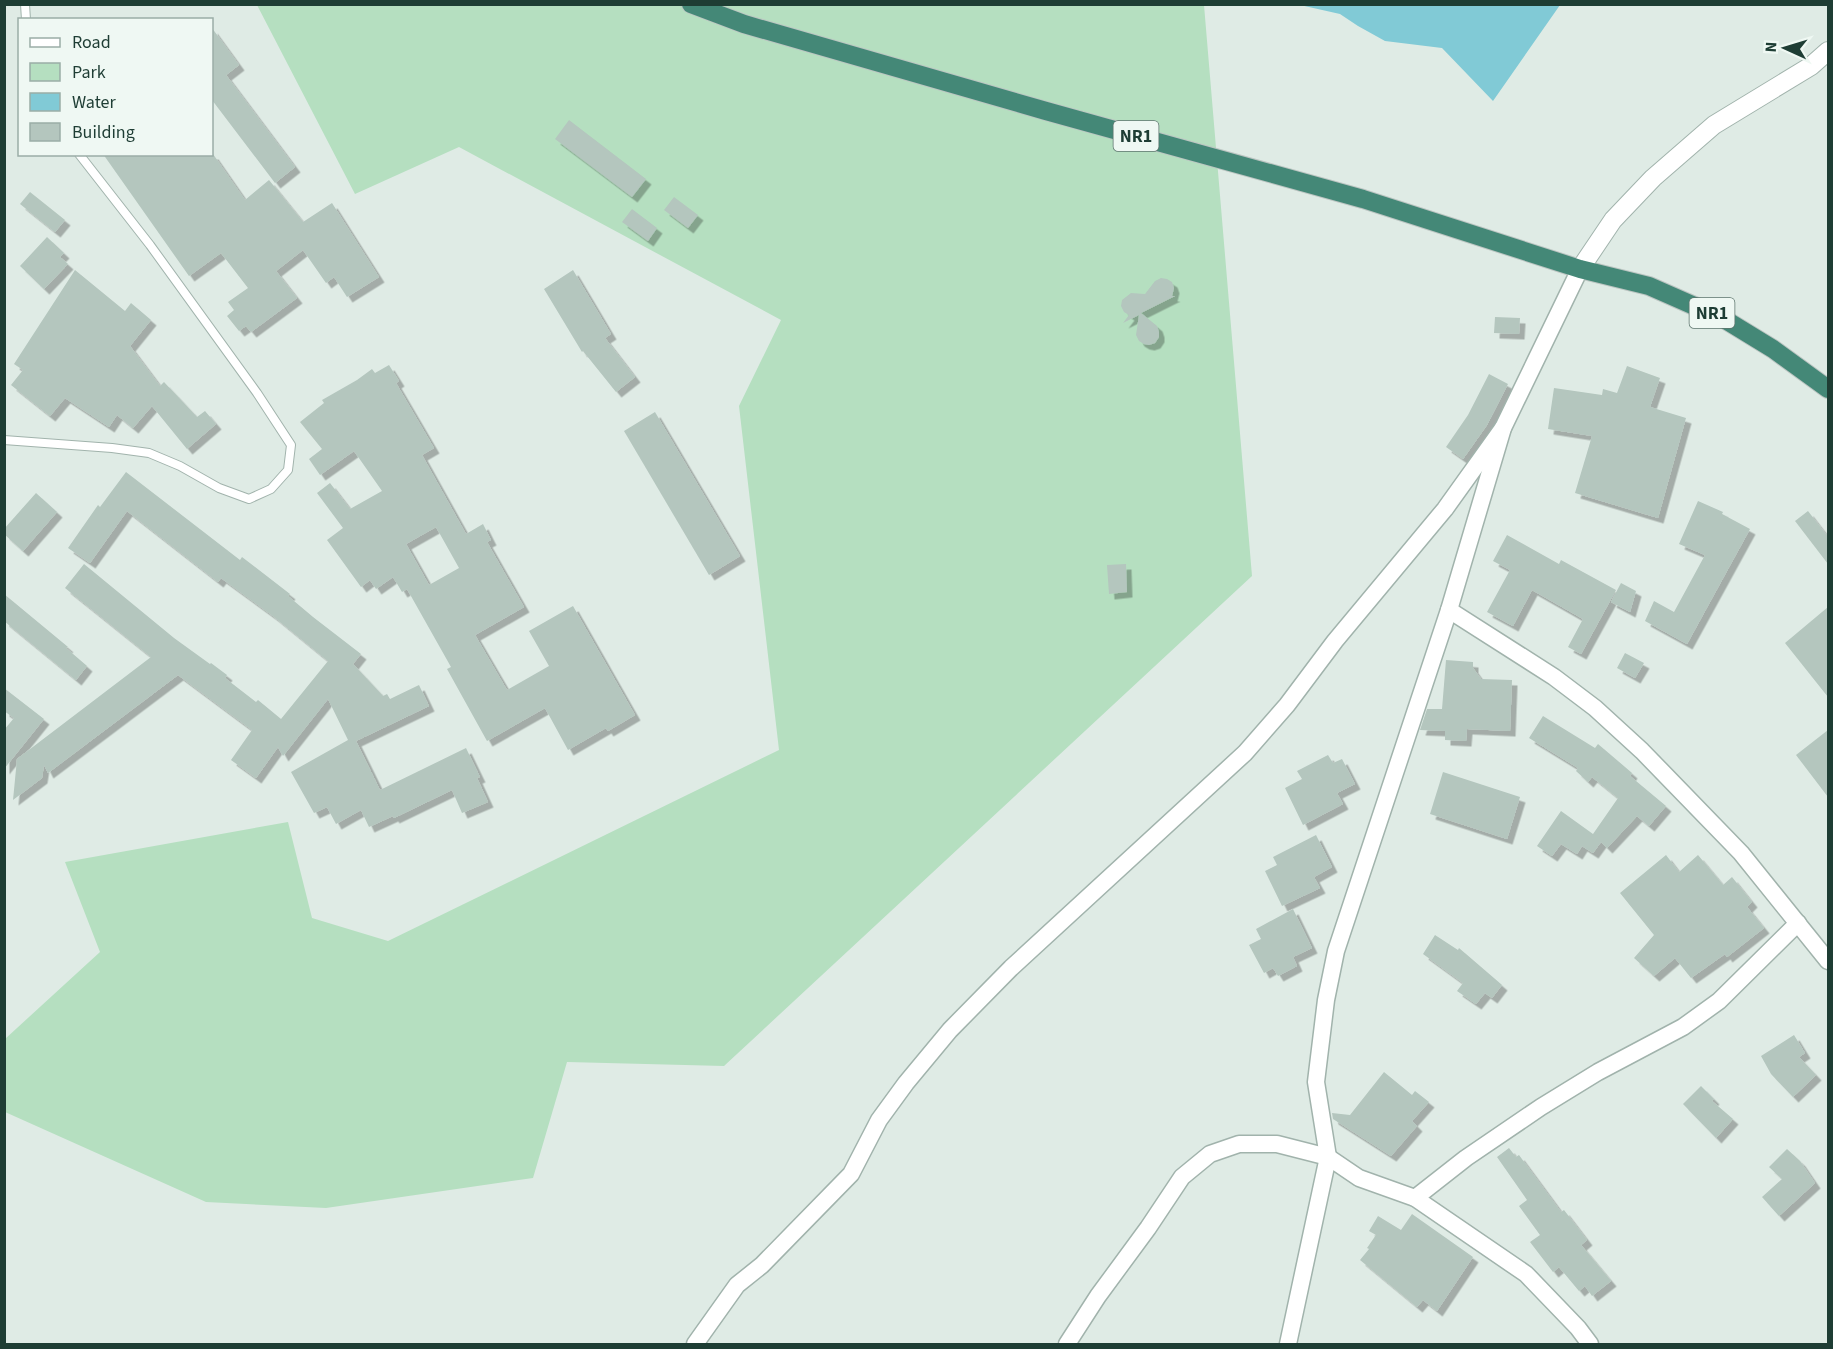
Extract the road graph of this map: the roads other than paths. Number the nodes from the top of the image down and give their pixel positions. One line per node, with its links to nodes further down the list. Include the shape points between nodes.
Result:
1 (691, 4): 4 (highway, NR1, via 744,24 1363,199)
2 (1828, 51): 4 (street, via 1811,66 1714,125 1613,220)
3 (81, 156): 7 (lane, via 150,244 257,393 291,445 288,470 271,489 249,499 149,453)
4 (1580, 269): 5 (highway, NR1, via 1649,286 1724,319); 6 (street)
5 (1828, 388)
6 (1503, 428): 8 (street); 13 (street, via 1446,509 1245,753 1011,968 950,1030 879,1120 851,1174 737,1285)
7 (4, 440)
8 (1449, 610): 9 (street, via 1595,708 1741,853); 11 (street, via 1336,951 1316,1082)
9 (1798, 923): 10 (street); 12 (street, via 1719,1001 1683,1027 1541,1107)
10 (1828, 962)
11 (1328, 1157): 12 (street, via 1359,1178); 14 (street, via 1277,1144 1239,1144 1210,1154 1182,1177); 15 (street)
12 (1415, 1198): 16 (street, via 1526,1274)
13 (695, 1344)
14 (1067, 1344)
15 (1288, 1344)
16 (1590, 1344)

